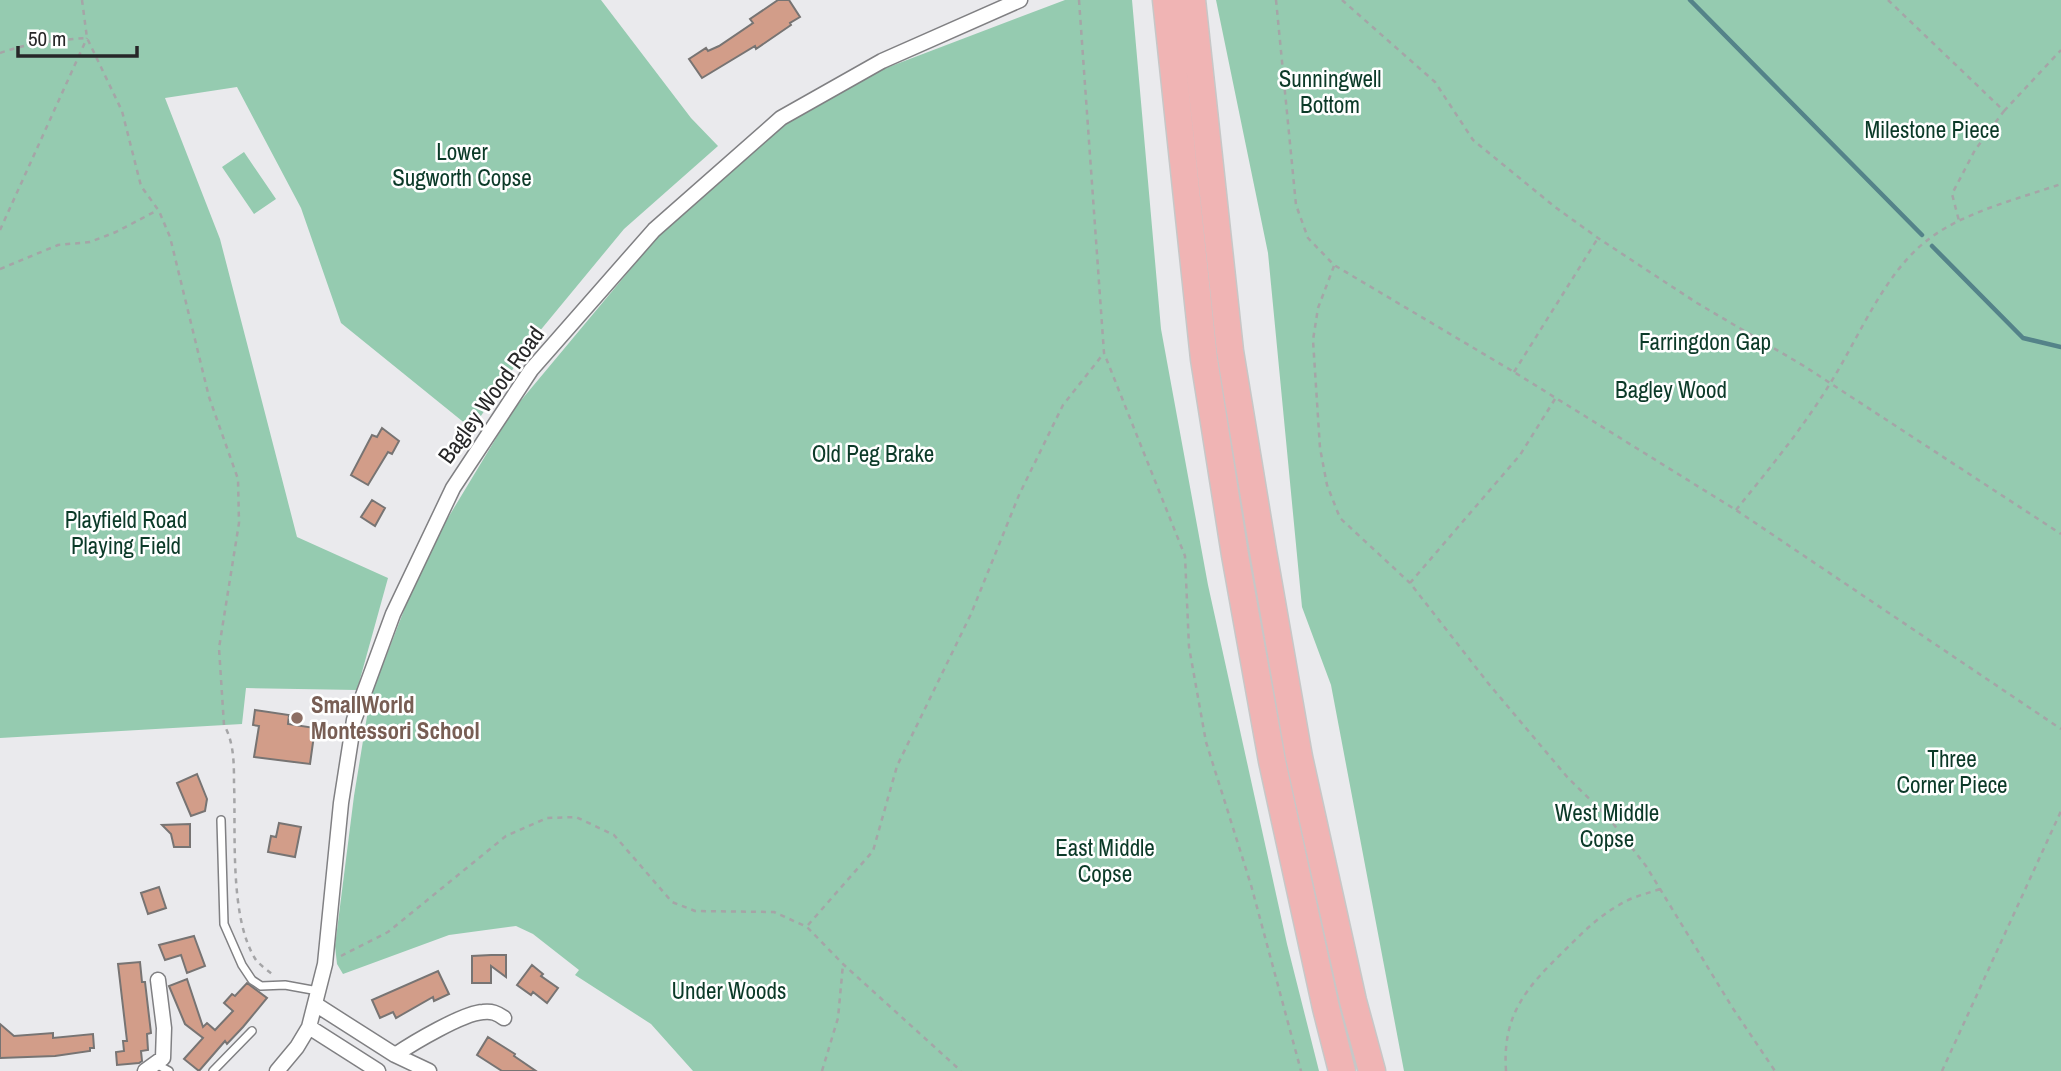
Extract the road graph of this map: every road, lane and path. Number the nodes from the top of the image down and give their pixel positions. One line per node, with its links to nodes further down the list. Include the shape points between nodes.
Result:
1 (82, 0): 9 (path)
2 (1020, 0): 36 (street, Bagley Wood Road, via 882,61 781,118 654,230 531,370 453,488 393,614 354,720 325,964)
3 (1079, 0): 20 (path)
4 (1166, 0): 50 (highway, via 1203,359 1235,555 1272,761)
5 (1192, 0): 51 (highway, via 1230,351 1261,538 1299,757)
6 (1276, 0): 18 (path, via 1296,205 1308,238)
7 (1342, 0): 17 (path, via 1436,82 1473,141)
8 (1888, 0): 12 (path)
9 (87, 38): 11 (path, via 48,41); 14 (path, via 122,111 141,186); 16 (path)
10 (2061, 50): 12 (path)
11 (0, 53)
12 (2004, 111): 15 (path, via 1952,194)
13 (2061, 184): 15 (path)
14 (159, 211): 19 (path, via 90,242 58,246); 35 (path, via 170,237 209,397 238,479 239,523 219,648 224,725 230,734 234,767 238,913 257,962)
15 (1959, 221): 22 (path, via 1925,242 1897,271)
16 (0, 230)
17 (1598, 238): 21 (path); 22 (path)
18 (1334, 265): 21 (path); 26 (path, via 1318,308 1313,340 1327,485 1340,518)
19 (0, 268)
20 (1104, 353): 31 (path, via 1063,405 1019,495 971,614 897,766 873,851); 49 (path, via 1185,556 1189,647 1206,742 1251,885)
21 (1514, 372): 23 (path)
22 (1830, 383): 24 (path); 25 (path)
23 (1555, 399): 24 (path); 26 (path, via 1520,455)
24 (1736, 510): 27 (path)
25 (2061, 534)
26 (1409, 583): 30 (path, via 1568,778 1608,817)
27 (2061, 729)
28 (2061, 811): 54 (path)
29 (220, 820): 35 (lane, via 224,924 232,947 252,980 261,985)
30 (1660, 889): 52 (path, via 1622,903 1591,924 1533,981 1514,1012 1506,1040); 53 (path)
31 (807, 926): 32 (path, via 774,912 695,911 673,902 614,835 576,817 547,818 506,836 388,932); 33 (path)
32 (336, 958)
33 (843, 964): 47 (path, via 838,1018); 48 (path)
34 (158, 980): 41 (street, via 163,1058)
35 (285, 985): 36 (lane)
36 (316, 998): 38 (street, Bagley Wood Road); 40 (street)
37 (500, 1012): 40 (street, via 481,1012 444,1027)
38 (309, 1027): 44 (street, Bagley Wood Road); 45 (street)
39 (251, 1031): 43 (lane)
40 (396, 1055): 46 (street)
41 (150, 1067): 42 (lane)
42 (169, 1071)
43 (213, 1071)
44 (277, 1071)
45 (378, 1071)
46 (429, 1071)
47 (822, 1071)
48 (961, 1071)
49 (1301, 1071)
50 (1342, 1071)
51 (1372, 1071)
52 (1506, 1071)
53 (1775, 1071)
54 (1942, 1071)

